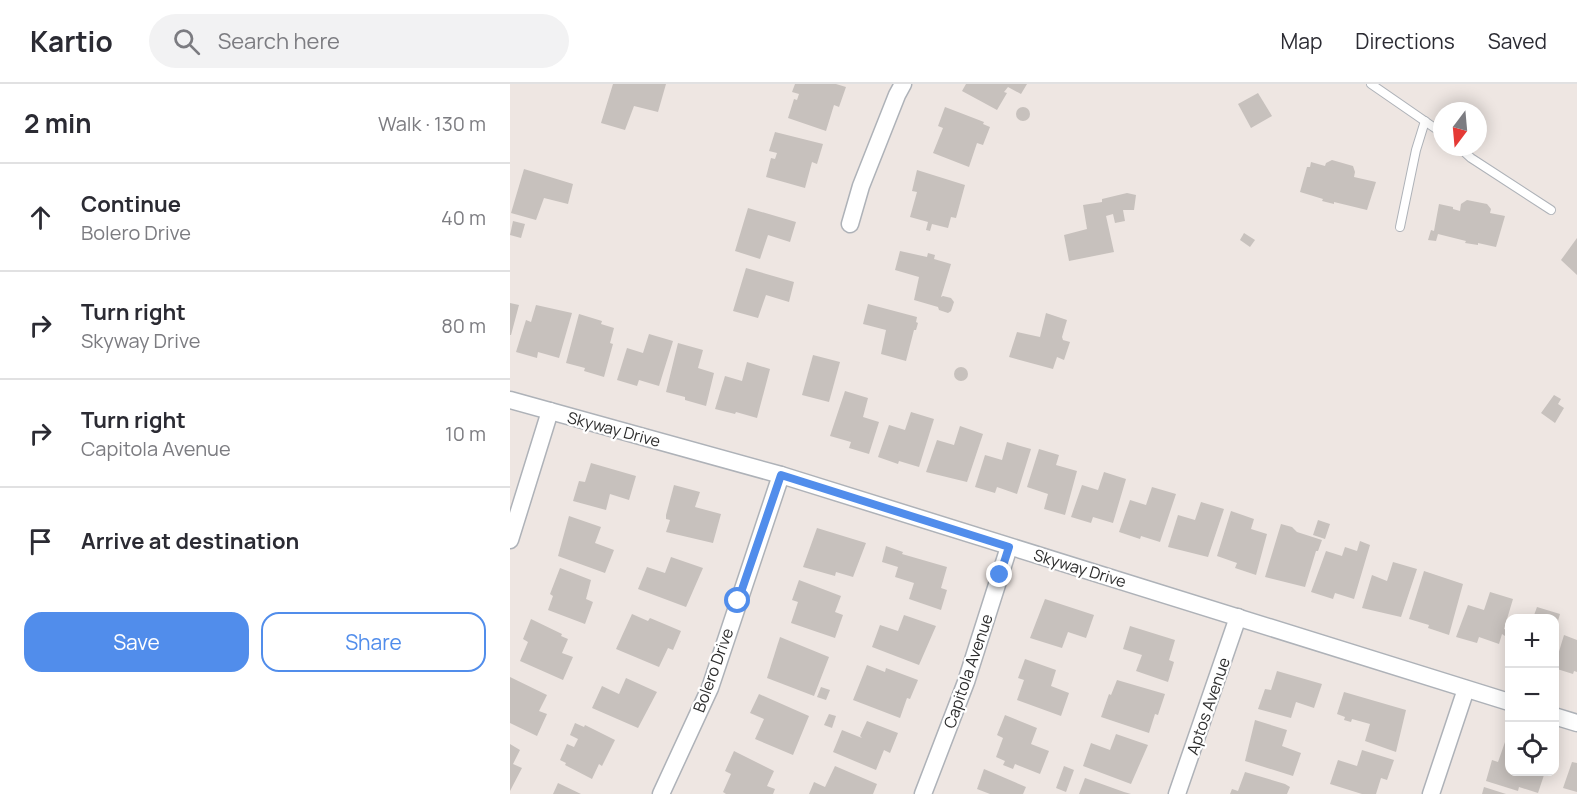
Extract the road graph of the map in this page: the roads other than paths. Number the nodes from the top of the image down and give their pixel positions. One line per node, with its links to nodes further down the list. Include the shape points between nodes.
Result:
1 (903, 84): 7 (street, via 861,186)
2 (1371, 84): 3 (lane)
3 (1425, 121): 4 (lane); 8 (lane)
4 (1433, 127)
5 (1469, 156): 6 (lane)
6 (1551, 210)
7 (850, 224)
8 (1401, 227)
9 (510, 400): 10 (street, Skyway Drive)
10 (550, 411): 11 (street, Skyway Drive); 12 (street)
11 (781, 475): 13 (street, Skyway Drive); 19 (street, Bolero Drive, via 710,688)
12 (510, 540)
13 (1009, 547): 14 (street, Skyway Drive); 20 (street, Capitola Avenue, via 966,682)
14 (1238, 617): 15 (street, Skyway Drive); 21 (street, Aptos Avenue)
15 (1466, 689): 16 (street, Skyway Drive); 22 (street)
16 (1505, 701)
17 (1559, 718): 18 (street)
18 (1577, 723)
19 (661, 794)
20 (923, 794)
21 (1178, 794)
22 (1431, 794)

